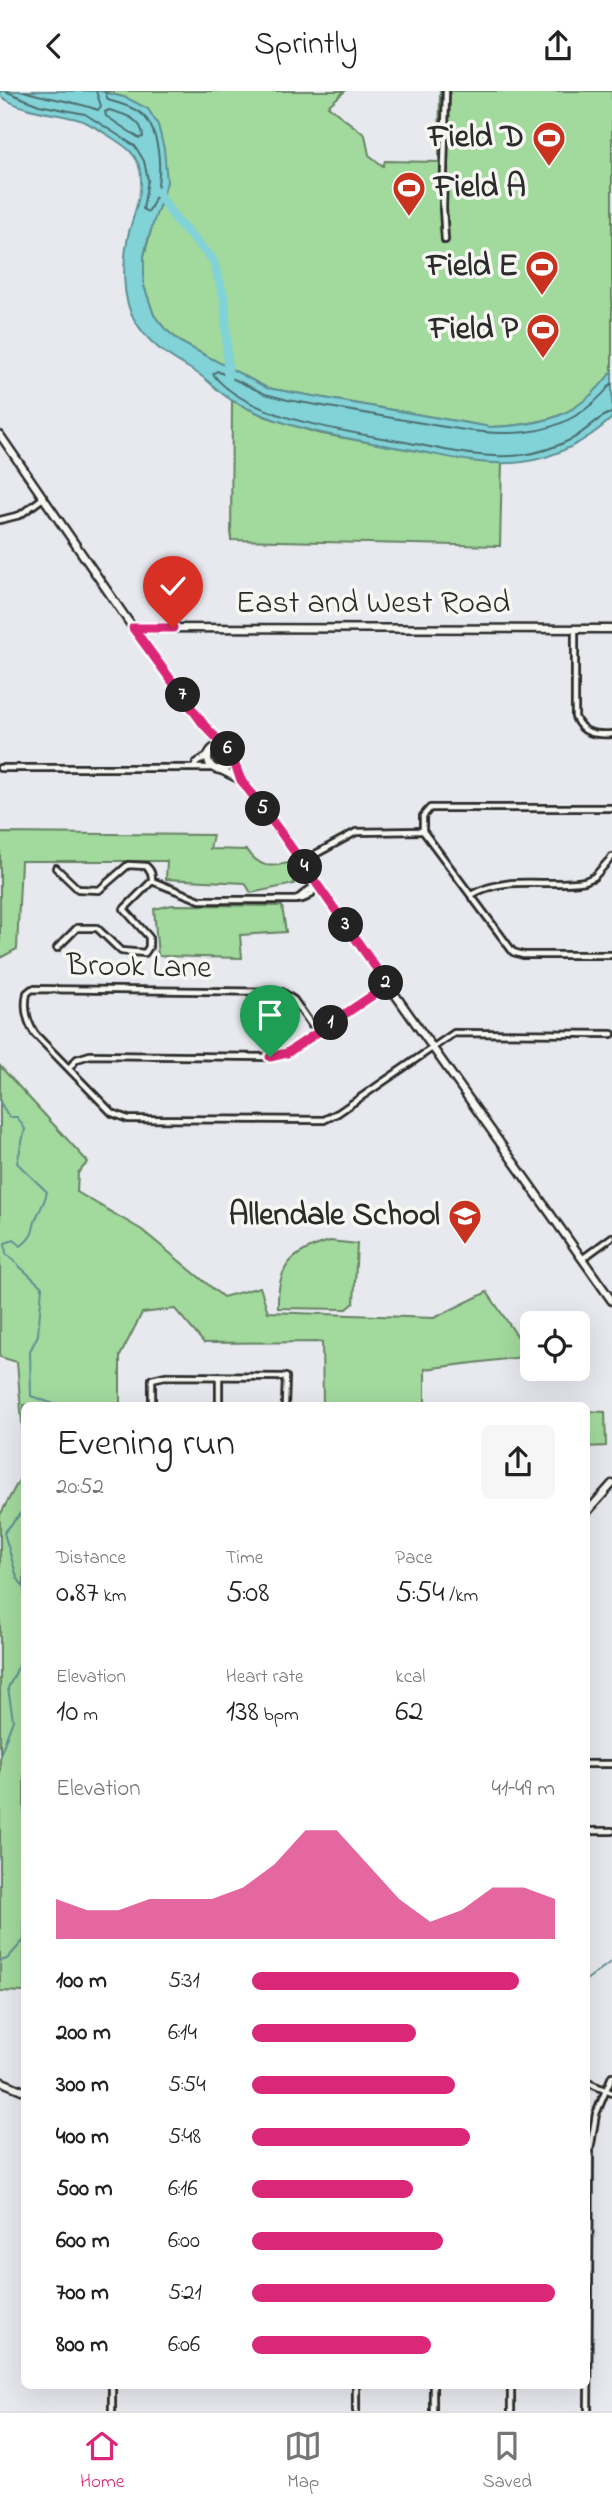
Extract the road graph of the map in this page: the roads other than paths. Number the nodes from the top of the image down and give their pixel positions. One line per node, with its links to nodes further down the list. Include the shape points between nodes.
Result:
1 (446, 91): 2 (street)
2 (445, 240)
3 (0, 435): 4 (main road)
4 (43, 498): 5 (street, via 20,515); 6 (main road)
5 (0, 520)
6 (133, 628): 7 (main road, East and West Road); 9 (main road)
7 (575, 629): 8 (main road, East and West Road); 10 (street, via 575,717 589,733)
8 (612, 629)
9 (204, 725): 11 (main road); 12 (main road)
10 (612, 734)
11 (224, 747): 12 (main road, via 217,746); 13 (main road)
12 (209, 753): 15 (street); 16 (main road, via 209,761)
13 (232, 760): 16 (main road, via 228,767); 17 (main road)
14 (0, 768): 15 (street)
15 (194, 768): 16 (street)
16 (217, 769): 17 (main road)
17 (241, 780): 21 (main road)
18 (612, 809): 19 (street, via 430,808 423,817)
19 (423, 831): 21 (street, via 356,832); 25 (street)
20 (612, 857): 25 (street, via 585,881 508,882)
21 (301, 862): 24 (main road)
22 (56, 868): 23 (street, via 78,889 99,890 128,865 146,866)
23 (152, 881): 24 (street, via 200,900 296,900); 26 (street, via 124,909 149,937 145,953 121,951 97,927 77,927)
24 (317, 888): 28 (main road)
25 (471, 895): 27 (street, via 517,954)
26 (57, 948)
27 (612, 955)
28 (388, 985): 29 (street); 31 (main road)
29 (317, 1033): 32 (street, via 287,1053 270,1057 90,1055); 32 (street, Brook Lane, via 294,1000 282,992 32,989 27,993 29,1025)
30 (612, 1034): 31 (street, via 454,1033)
31 (433, 1047): 32 (street, via 324,1120 128,1119 111,1113); 34 (main road)
32 (69, 1068)
33 (612, 1237): 34 (street)
34 (582, 1259): 35 (main road)
35 (612, 1301)
36 (219, 1377): 37 (street, via 152,1379); 38 (street); 39 (street, via 286,1377)
37 (152, 1402)
38 (219, 1402)
39 (285, 1402)
40 (612, 1484): 41 (main road)
41 (590, 1509)
42 (590, 1764): 43 (street)
43 (612, 1764)
44 (590, 1831): 45 (street)
45 (612, 1831)
46 (612, 2076): 49 (street)
47 (0, 2081): 50 (main road)
48 (590, 2083): 49 (street)
49 (606, 2089): 51 (street); 52 (street)
50 (21, 2090)
51 (612, 2092)
52 (590, 2150)
53 (112, 2389): 58 (street)
54 (356, 2389): 59 (street)
55 (433, 2389): 60 (street)
56 (511, 2389): 61 (street)
57 (589, 2389): 62 (street)
58 (112, 2411)
59 (356, 2411)
60 (433, 2411)
61 (511, 2411)
62 (589, 2411)

